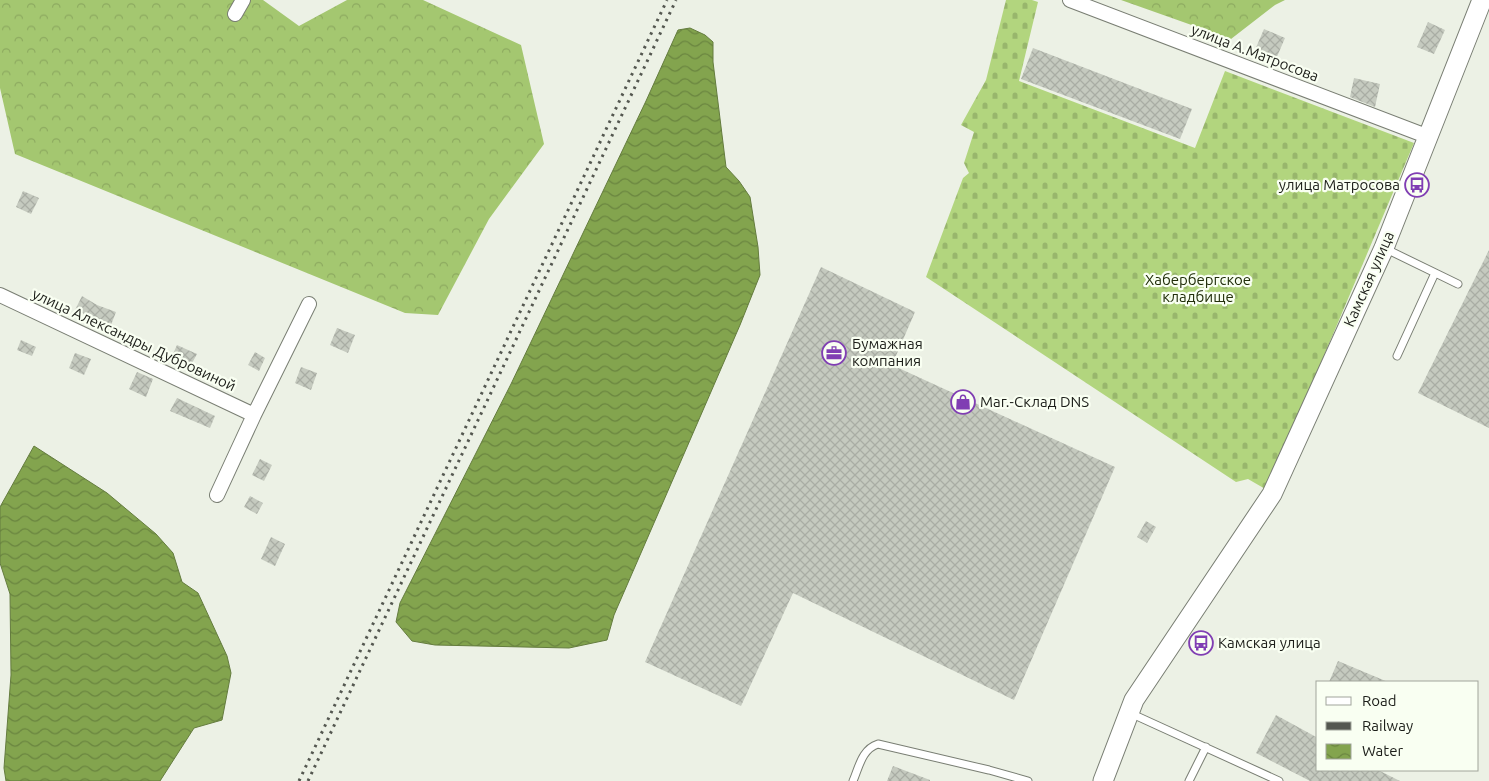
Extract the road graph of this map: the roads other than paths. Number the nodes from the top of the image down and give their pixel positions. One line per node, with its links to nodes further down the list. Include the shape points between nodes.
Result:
1 (242, 0): 4 (street)
2 (1070, 0): 5 (street, улица А.Матросова)
3 (1482, 0): 5 (main road, Камская улица)
4 (235, 14)
5 (1429, 137): 6 (main road, Камская улица)
6 (1384, 248): 7 (lane); 14 (main road, Камская улица, via 1272,494)
7 (1435, 273): 8 (lane); 11 (lane)
8 (1458, 284)
9 (0, 295): 12 (street, улица Александры Дубровиной)
10 (309, 304): 12 (street)
11 (1397, 356)
12 (254, 415): 13 (street)
13 (217, 495)
14 (1129, 712): 15 (lane); 18 (main road, Камская улица)
15 (1206, 747): 19 (lane); 20 (lane)
16 (853, 781): 17 (lane, via 866,752 878,744)
17 (1028, 781)
18 (1103, 781)
19 (1188, 781)
20 (1279, 781)

